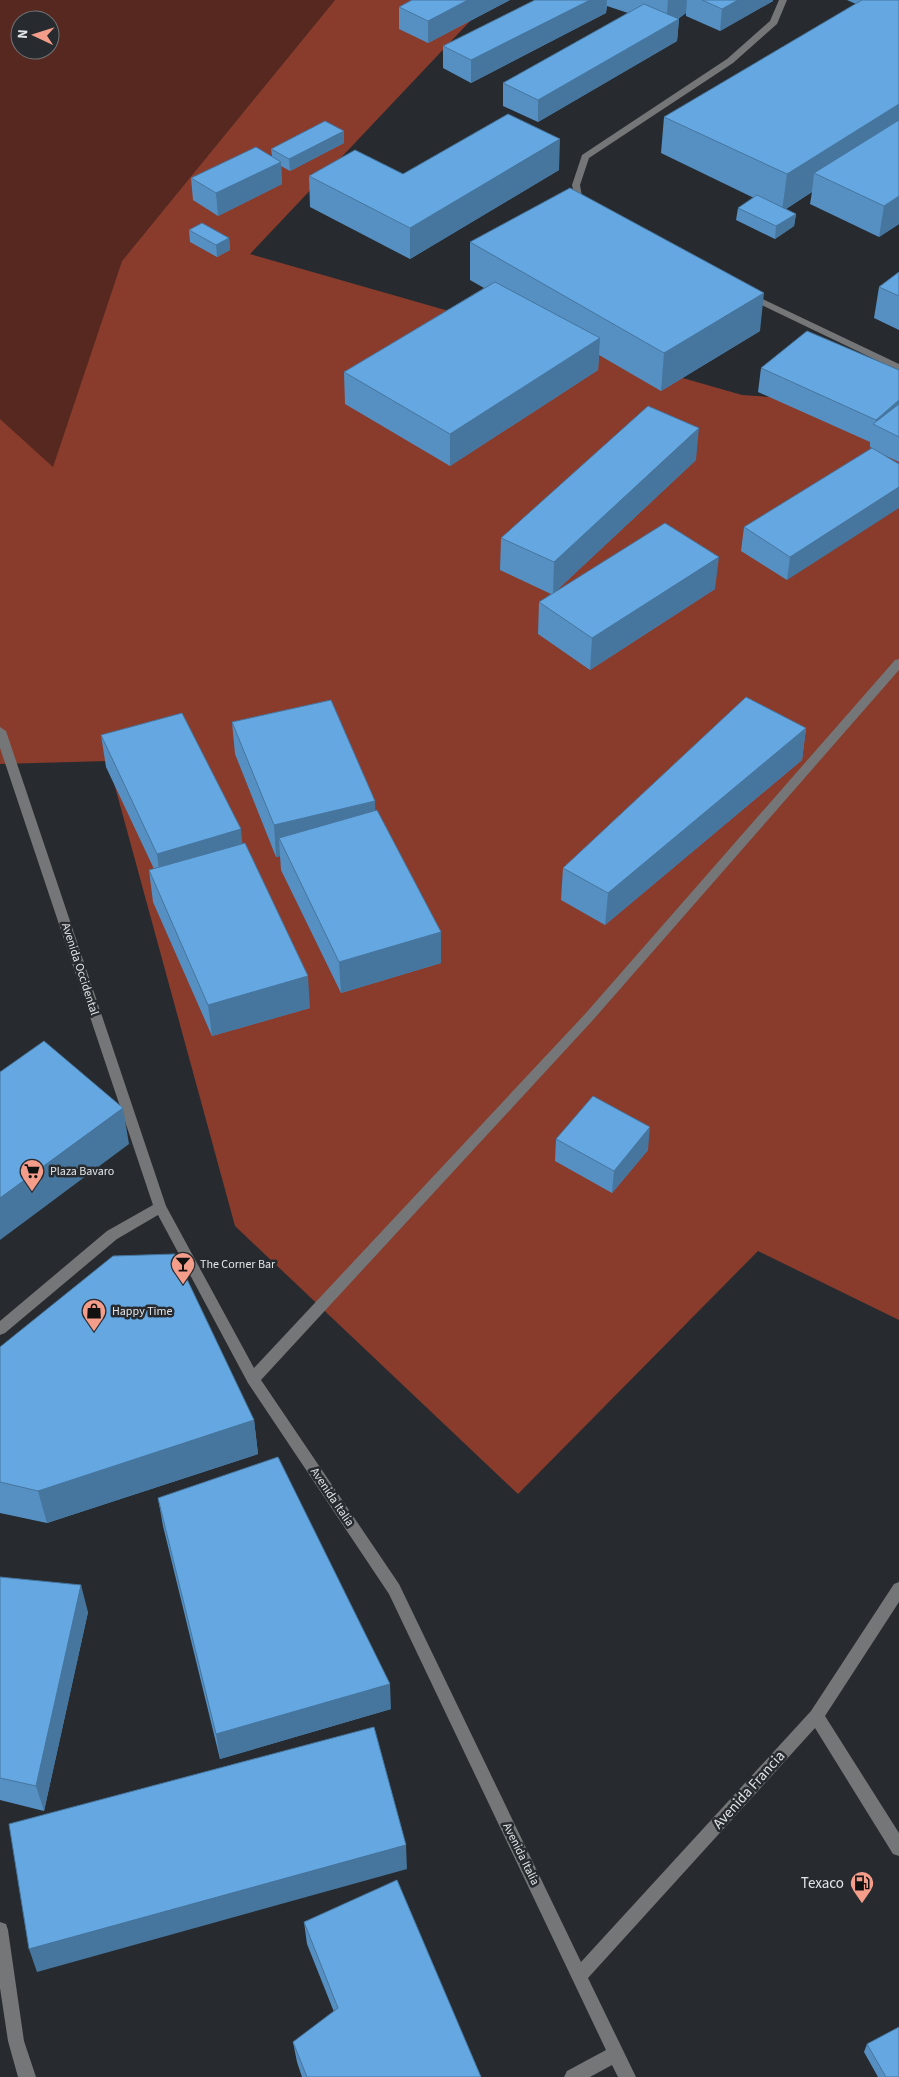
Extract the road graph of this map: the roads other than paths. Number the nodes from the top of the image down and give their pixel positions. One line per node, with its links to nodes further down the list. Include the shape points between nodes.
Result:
1 (783, 0): 2 (street, via 774,22 730,61 585,157 576,185 581,210)
2 (589, 215)
3 (738, 290): 4 (street)
4 (899, 368)
5 (899, 663): 9 (street, via 589,1017)
6 (0, 731): 7 (street, Avenida Occidental)
7 (160, 1207): 8 (street, via 112,1235); 9 (street, Avenida Italia)
8 (0, 1329)
9 (254, 1380): 14 (street, Avenida Italia, via 394,1589)
10 (899, 1589): 11 (street, Avenida Francia)
11 (816, 1716): 12 (street); 14 (street, Avenida Francia)
12 (899, 1848)
13 (0, 1930): 16 (street, via 16,2041)
14 (579, 1976): 15 (street, Avenida Italia)
15 (616, 2054): 17 (street); 18 (street, Avenida Italia)
16 (27, 2077)
17 (573, 2077)
18 (627, 2077)

